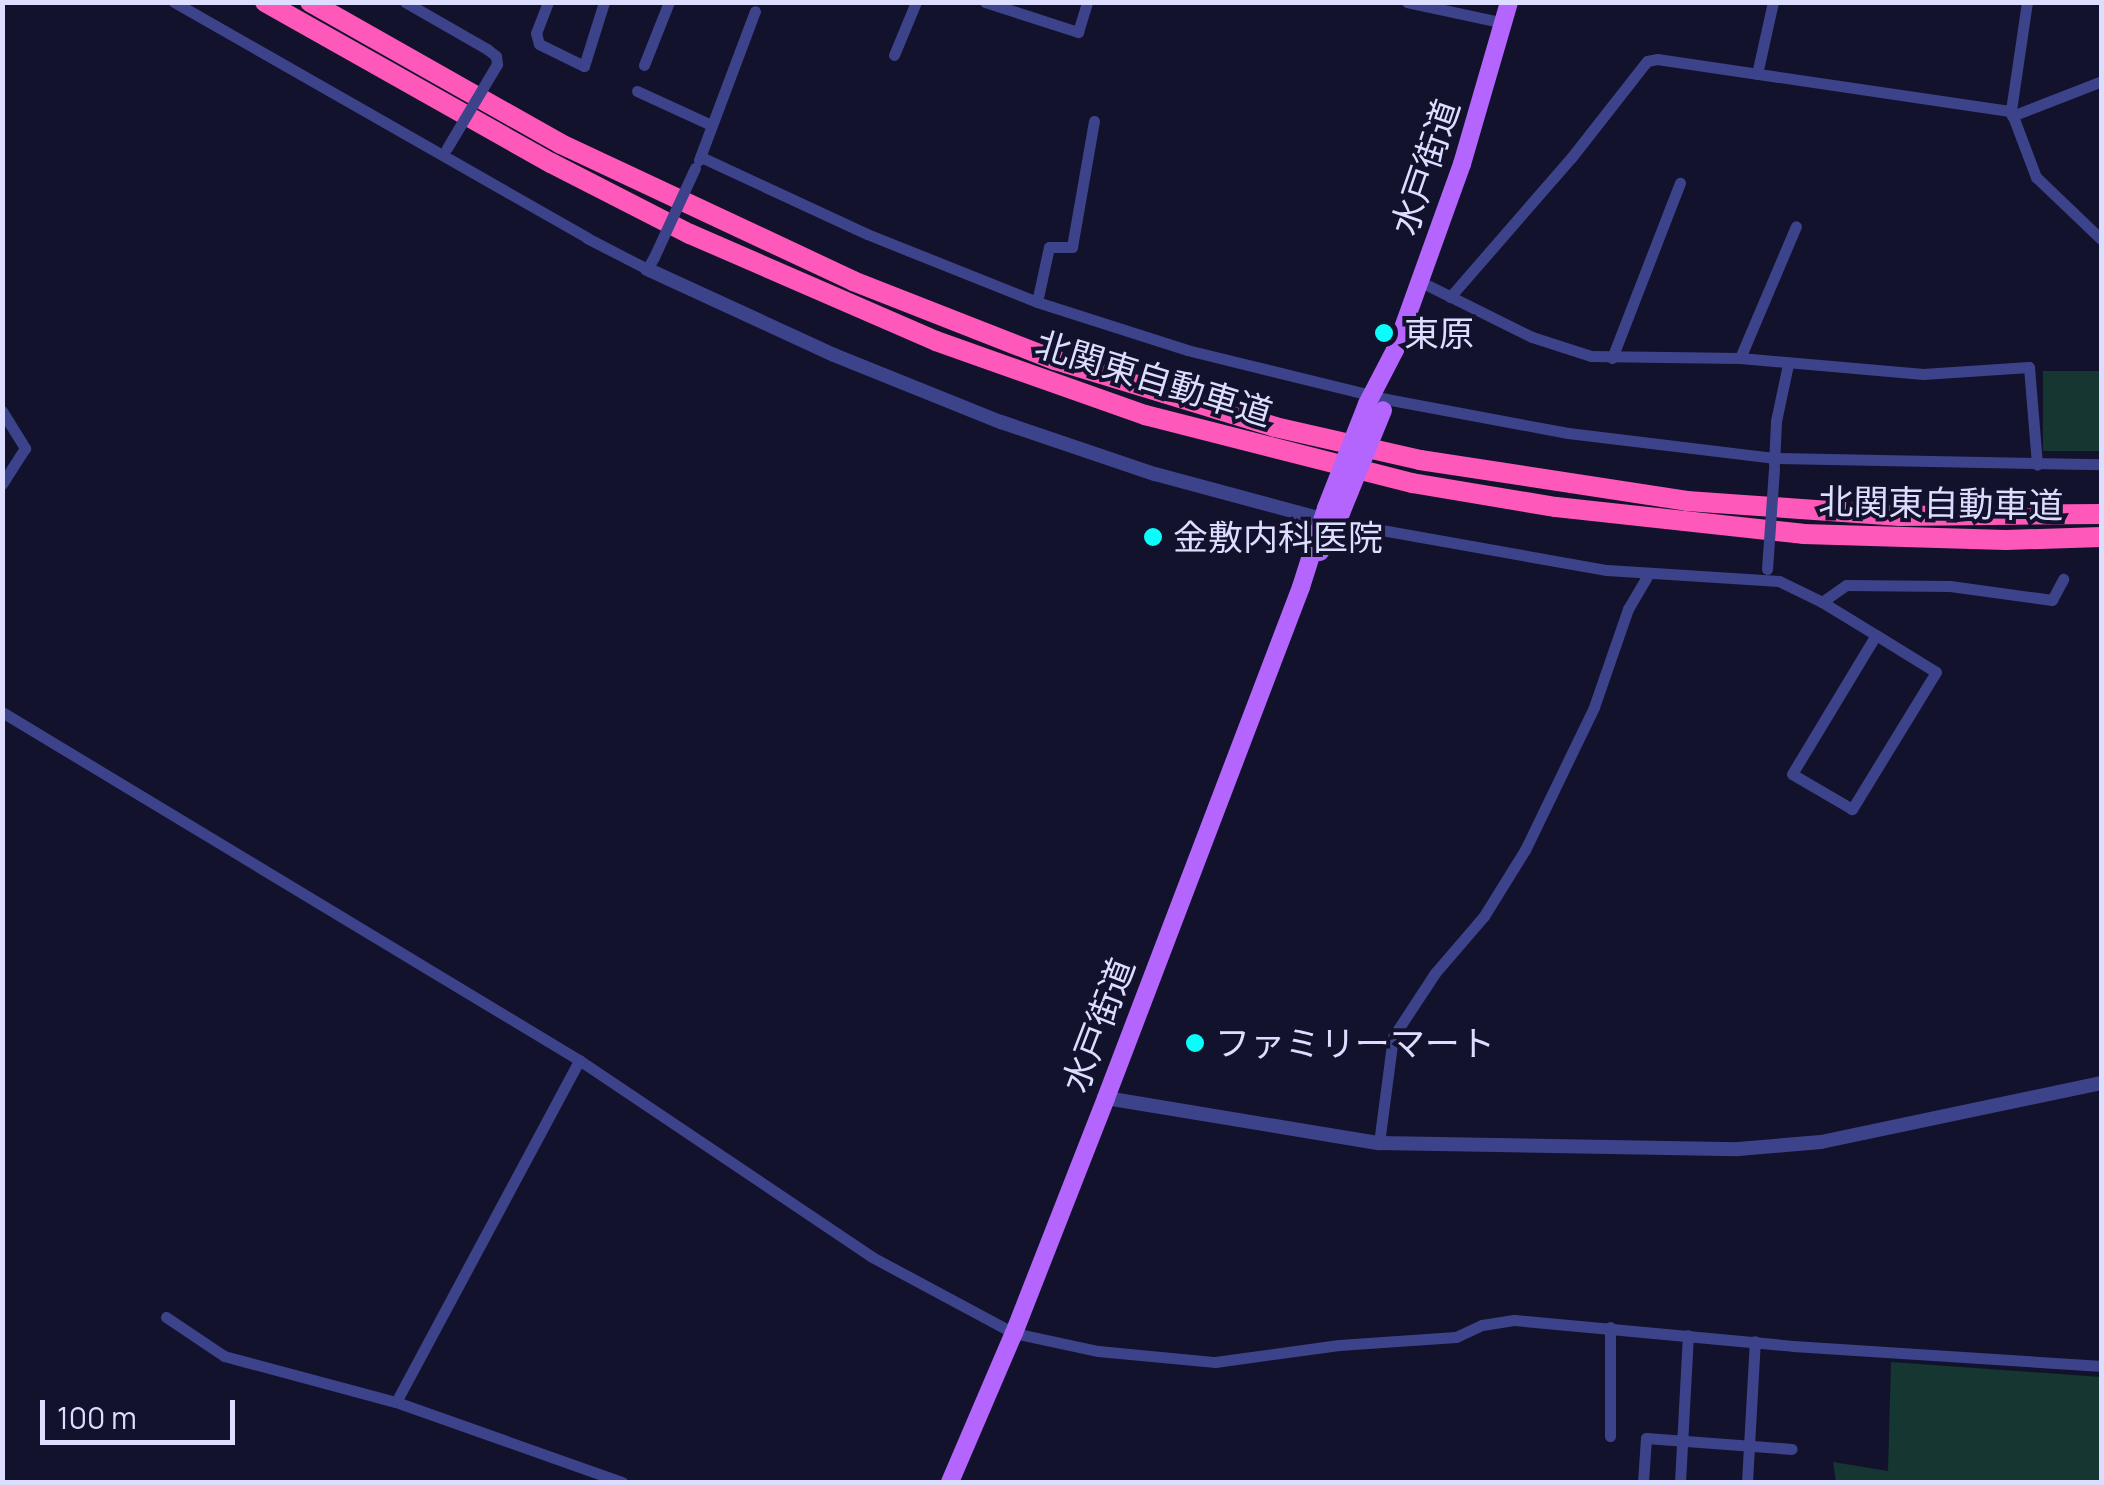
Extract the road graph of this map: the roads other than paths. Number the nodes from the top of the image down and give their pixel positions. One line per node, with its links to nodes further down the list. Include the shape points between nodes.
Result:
1 (174, 2): 25 (street)
2 (265, 2): 45 (highway, 北関東自動車道, via 690,234 936,342 1146,415 1412,482 1556,508 1823,535)
3 (310, 2): 43 (highway, 北関東自動車道, via 561,144 853,282 1055,360 1275,427 1420,460 1687,501 1900,516)
4 (405, 2): 25 (street, bridge, via 496,56)
5 (548, 2): 6 (street, via 536,33 539,44 584,66)
6 (604, 2)
7 (668, 2): 18 (street)
8 (916, 2): 17 (street)
9 (985, 2): 10 (street, via 1078,32)
10 (1087, 2)
11 (1406, 2): 16 (street)
12 (1509, 2): 16 (main road, 水戸街道)
13 (1773, 2): 19 (street)
14 (2027, 2): 22 (street)
15 (753, 7): 24 (street)
16 (1504, 23): 31 (main road, 水戸街道)
17 (894, 56)
18 (644, 65)
19 (1757, 74): 22 (street); 32 (street, via 1647,61)
20 (2102, 81): 22 (street)
21 (637, 91): 24 (street)
22 (2011, 113): 29 (street, via 2036,177)
23 (1094, 121): 33 (street, via 1072,247 1048,247)
24 (711, 125): 26 (street)
25 (443, 153): 30 (street)
26 (698, 162): 30 (street, bridge); 33 (street)
27 (1680, 182): 34 (street)
28 (1796, 226): 35 (street)
29 (2102, 240)
30 (651, 263): 44 (street, via 834,356 1000,422 1155,474)
31 (1418, 281): 32 (street); 37 (main road, 水戸街道)
32 (1450, 297): 34 (street, via 1572,352)
33 (1037, 302): 37 (street)
34 (1612, 358): 35 (street)
35 (1740, 358): 36 (street)
36 (1788, 364): 39 (street); 41 (street, via 1924,374 2029,368)
37 (1377, 402): 39 (street); 44 (main road, 水戸街道, bridge)
38 (2, 411): 42 (street, via 25,448)
39 (1774, 463): 41 (street); 47 (street, bridge)
40 (2102, 464): 41 (street)
41 (2037, 465)
42 (2, 484)
43 (2102, 514)
44 (1332, 516): 46 (street, via 1529,559); 54 (main road, 水戸街道)
45 (2102, 537)
46 (1649, 573): 47 (street); 55 (street, via 1525,850 1394,1037)
47 (1767, 574): 49 (street)
48 (2063, 578): 49 (street, via 2052,600 1950,586 1846,585)
49 (1822, 602): 50 (street)
50 (1876, 634): 50 (street, via 1792,774 1852,809 1936,672)
51 (2, 712): 52 (street)
52 (579, 1060): 58 (street, via 872,1257); 62 (street)
53 (2102, 1083): 55 (street, via 1778,1148)
54 (1106, 1098): 55 (street); 58 (main road, 水戸街道)
55 (1379, 1142)
56 (166, 1317): 62 (street, via 224,1356)
57 (1610, 1327): 58 (street, via 1514,1320 1456,1337 1215,1362 1098,1351); 59 (street); 63 (street)
58 (1014, 1333): 68 (main road, 水戸街道)
59 (1688, 1334): 60 (street); 64 (street)
60 (1755, 1341): 61 (street); 65 (street)
61 (2102, 1366)
62 (396, 1402): 67 (street)
63 (1610, 1436)
64 (1682, 1441): 65 (street); 69 (street, via 1646,1438); 70 (street)
65 (1750, 1445): 66 (street); 71 (street)
66 (1792, 1449)
67 (622, 1482)
68 (950, 1482)
69 (1643, 1482)
70 (1680, 1482)
71 (1747, 1482)

